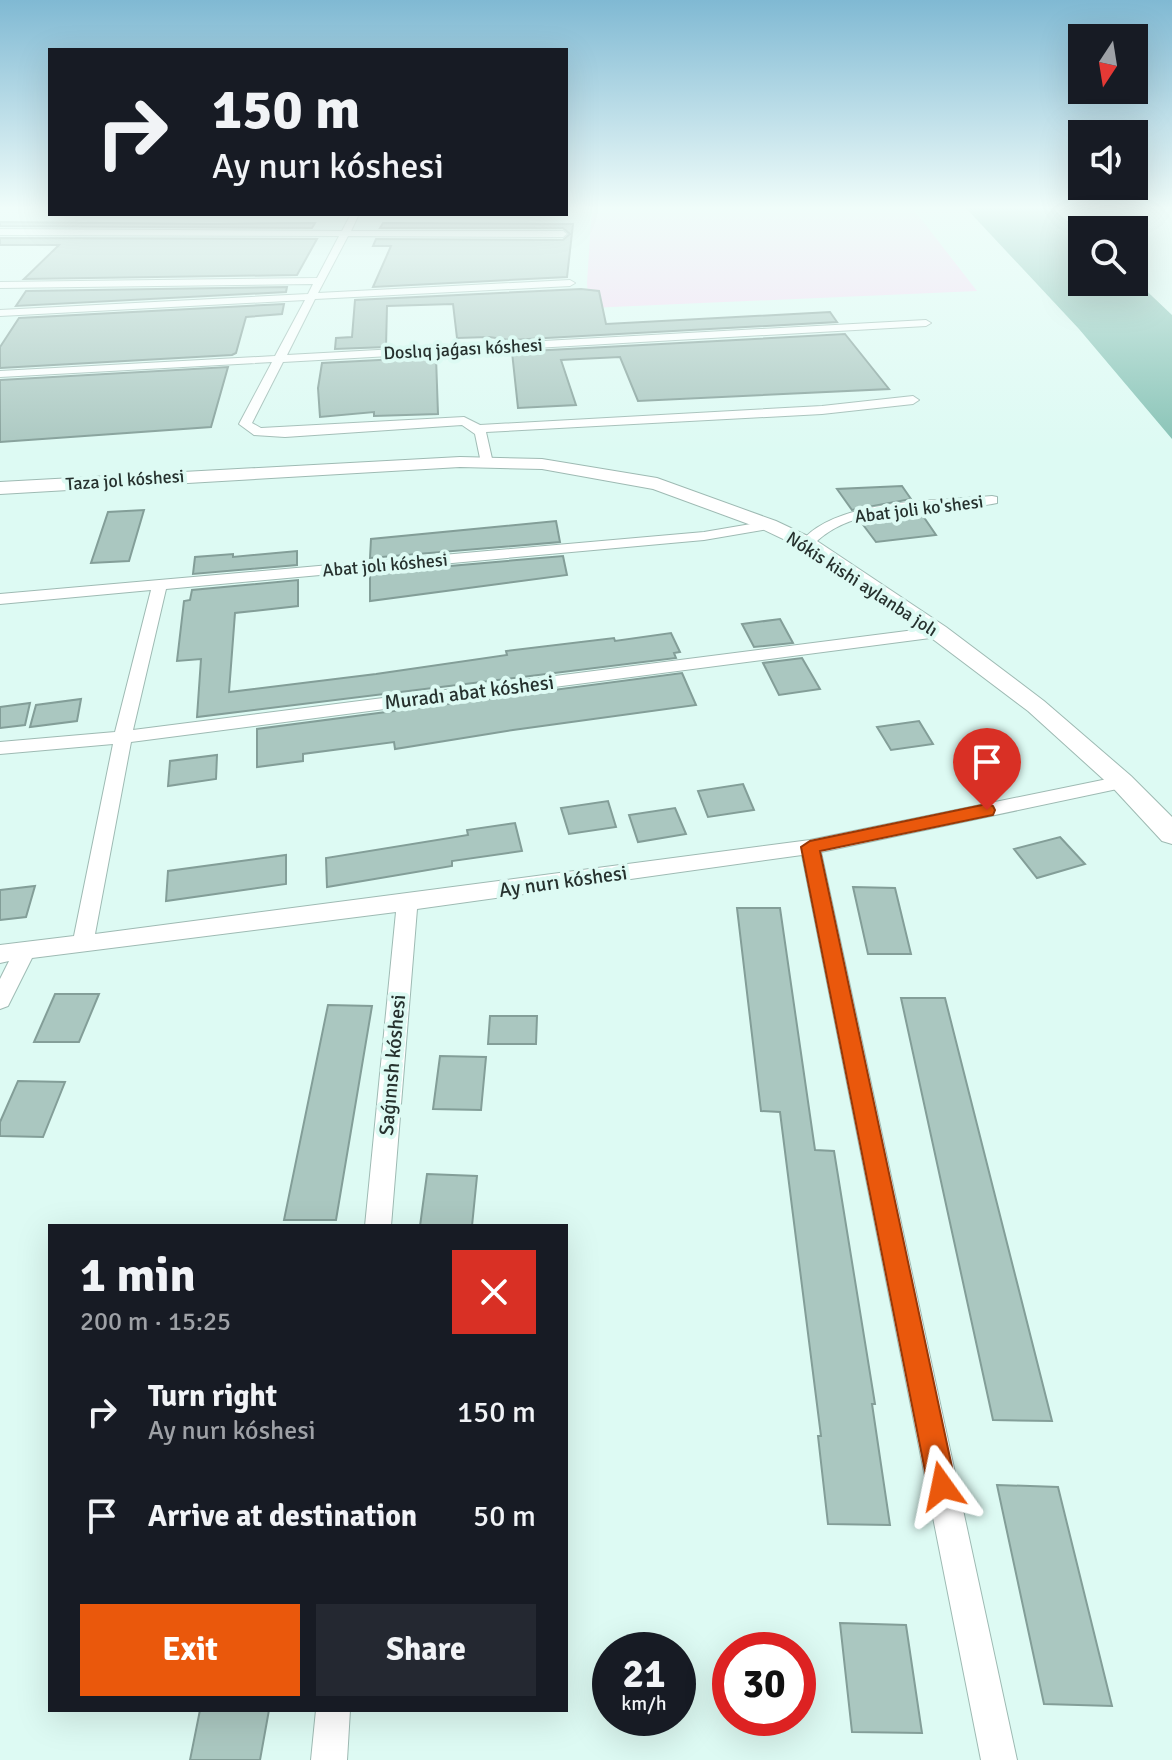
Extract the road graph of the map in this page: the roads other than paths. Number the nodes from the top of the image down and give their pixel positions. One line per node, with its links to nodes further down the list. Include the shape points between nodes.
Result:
1 (317, 288): 3 (street)
2 (476, 288): 3 (street)
3 (313, 297): 4 (street); 6 (street)
4 (0, 313)
5 (926, 323): 6 (street, Doslıq jaǵası kóshesi)
6 (277, 359): 7 (street, Doslıq jaǵası kóshesi); 9 (street, via 245,424 258,432 464,421)
7 (0, 374)
8 (913, 400): 9 (street)
9 (481, 429): 10 (street)
10 (487, 463): 11 (main road, Nókis kishi aylanba jolı); 14 (main road, Nókis kishi aylanba jolı, via 542,464 657,484)
11 (249, 472): 12 (main road, Taza jol kóshesi)
12 (0, 488)
13 (992, 500): 15 (street, Abat joli ko'shesi, via 870,512 820,529)
14 (769, 525): 15 (main road, Nókis kishi aylanba jolı); 16 (street, Abat jolı kóshesi, via 688,538)
15 (807, 543): 18 (main road, Nókis kishi aylanba jolı)
16 (159, 586): 17 (street, Abat jolı kóshesi); 19 (street)
17 (0, 599)
18 (938, 632): 19 (street, Muradı abat kóshesi); 21 (main road, Nókis kishi aylanba jolı, via 1036,706)
19 (123, 737): 20 (street, Muradı abat kóshesi); 25 (street)
20 (0, 748)
21 (1122, 782): 22 (main road, Nókis kishi aylanba jolı); 23 (street, Ay nurı kóshesi)
22 (1172, 834)
23 (810, 847): 24 (street, Ay nurı kóshesi); 32 (street)
24 (407, 903): 25 (street, Ay nurı kóshesi); 29 (street, Saǵınısh kóshesi)
25 (83, 942): 26 (street, Ay nurı kóshesi)
26 (25, 951): 27 (street, Ay nurı kóshesi); 28 (street)
27 (0, 954)
28 (0, 1000)
29 (378, 1224)
30 (333, 1712): 31 (street)
31 (329, 1760)
32 (999, 1760)

